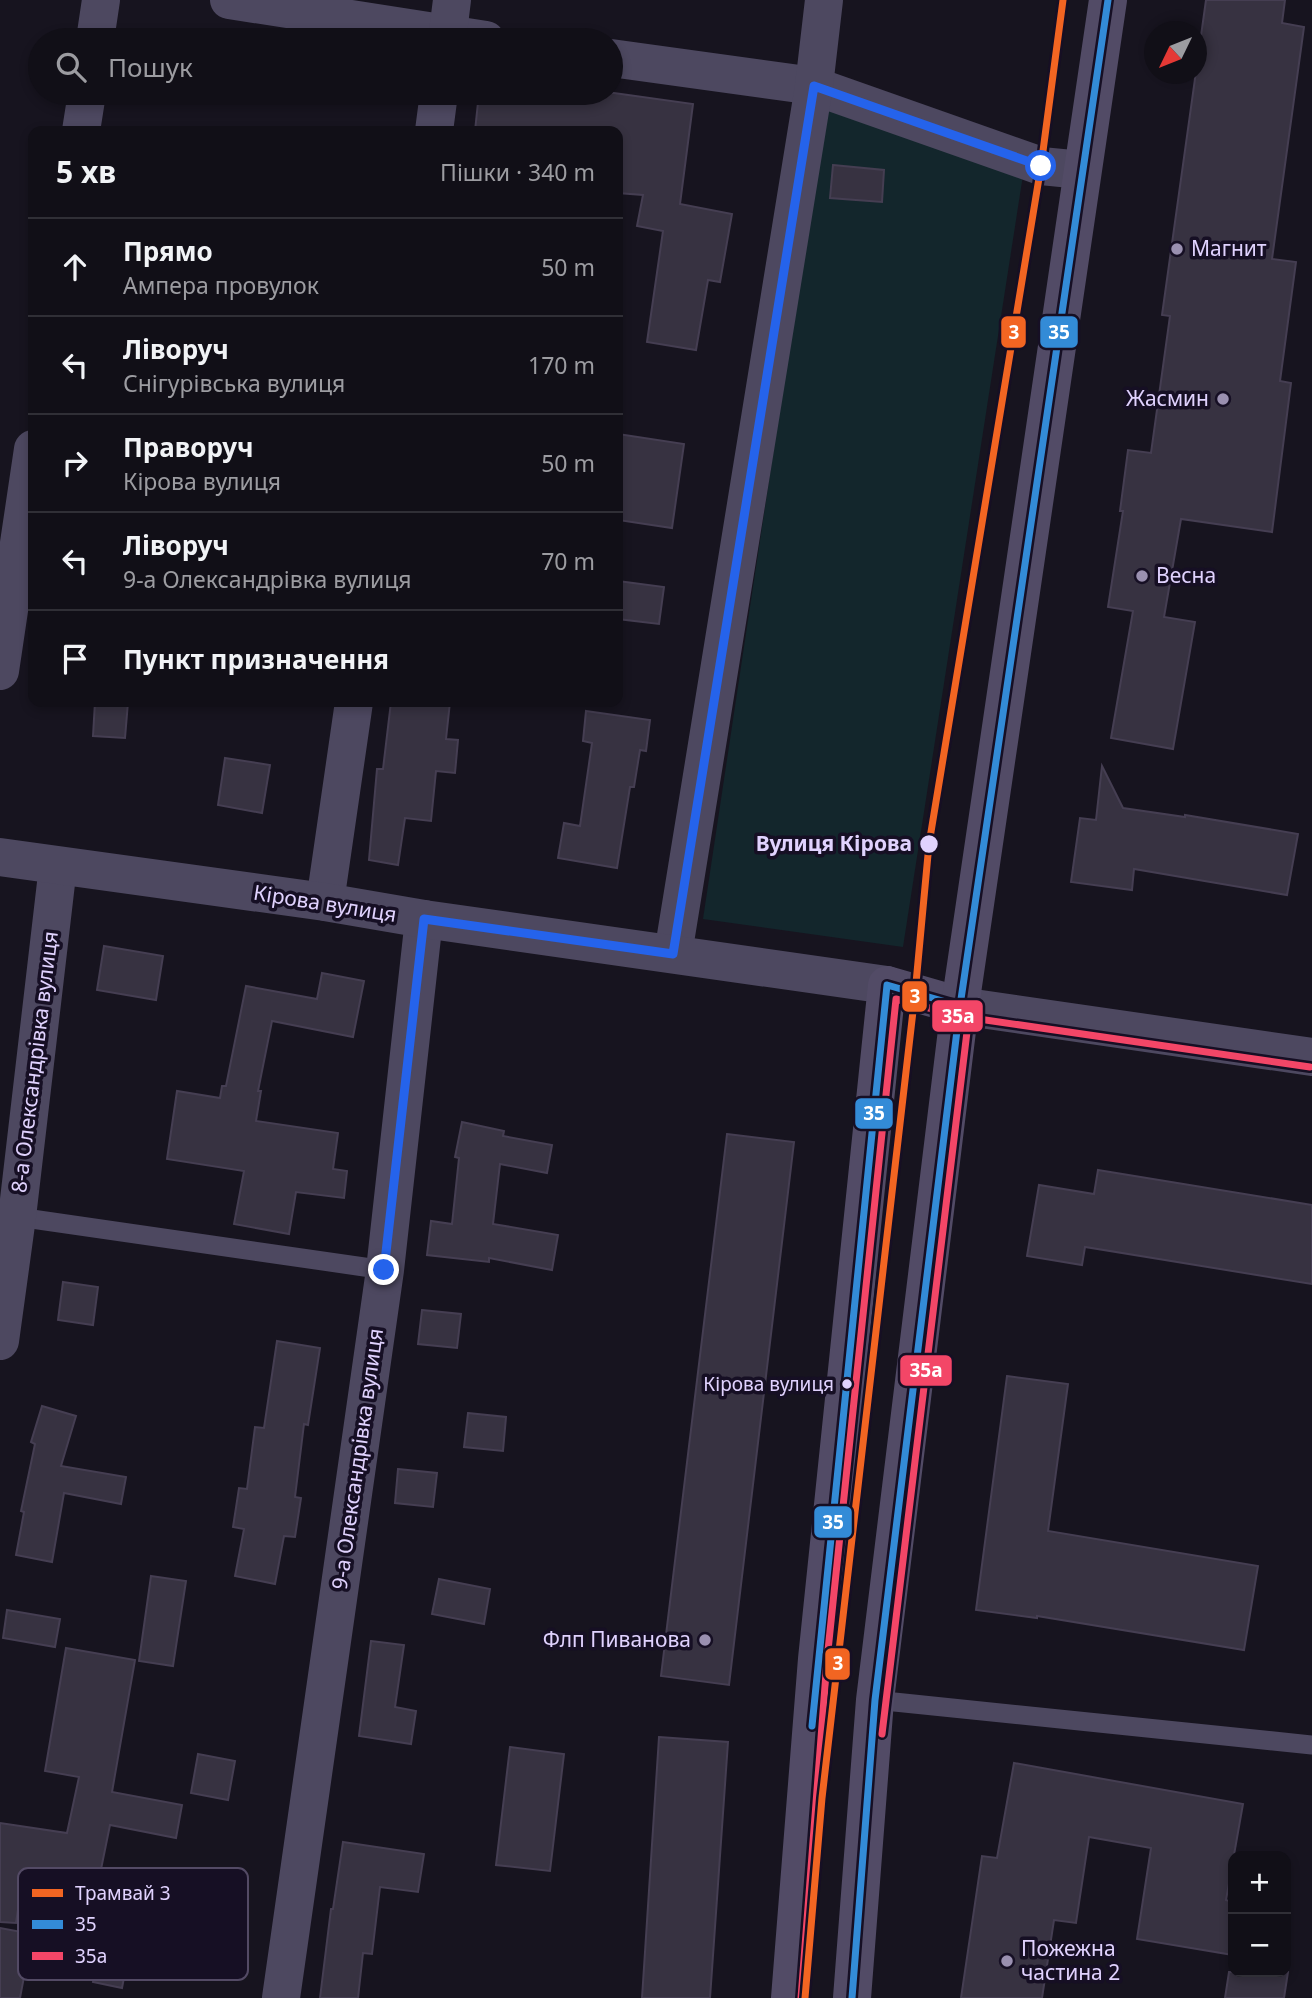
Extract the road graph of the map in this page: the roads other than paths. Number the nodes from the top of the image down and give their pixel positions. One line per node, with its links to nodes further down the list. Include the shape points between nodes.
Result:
1 (101, 0): 6 (street)
2 (229, 0): 5 (street)
3 (824, 0): 8 (street)
4 (1108, 0): 13 (main road)
5 (449, 25)
6 (96, 28)
7 (623, 60): 8 (street)
8 (814, 86): 13 (street, via 1041,166); 21 (street)
9 (85, 105): 11 (street)
10 (437, 105): 12 (street)
11 (82, 126)
12 (435, 126)
13 (1082, 170): 23 (main road)
14 (28, 483): 15 (street)
15 (0, 671)
16 (353, 707): 19 (street)
17 (0, 857): 18 (street, Кірова вулиця)
18 (58, 866): 19 (street, Кірова вулиця); 25 (street, 8-а Олександрівка вулиця)
19 (326, 902): 20 (street, Кірова вулиця)
20 (424, 919): 21 (street, Кірова вулиця); 26 (street, 9-а Олександрівка вулиця)
21 (673, 954): 22 (street, Кірова вулиця)
22 (887, 985): 23 (main road, Кірова вулиця); 31 (main road, via 817,1659)
23 (960, 1006): 24 (street, Кірова вулиця); 28 (main road)
24 (1312, 1056)
25 (9, 1216): 26 (lane); 27 (street, 8-а Олександрівка вулиця)
26 (384, 1270): 30 (street, 9-а Олександрівка вулиця)
27 (0, 1341)
28 (875, 1700): 29 (lane); 32 (main road)
29 (1312, 1745)
30 (281, 1998)
31 (790, 1998)
32 (852, 1998)

